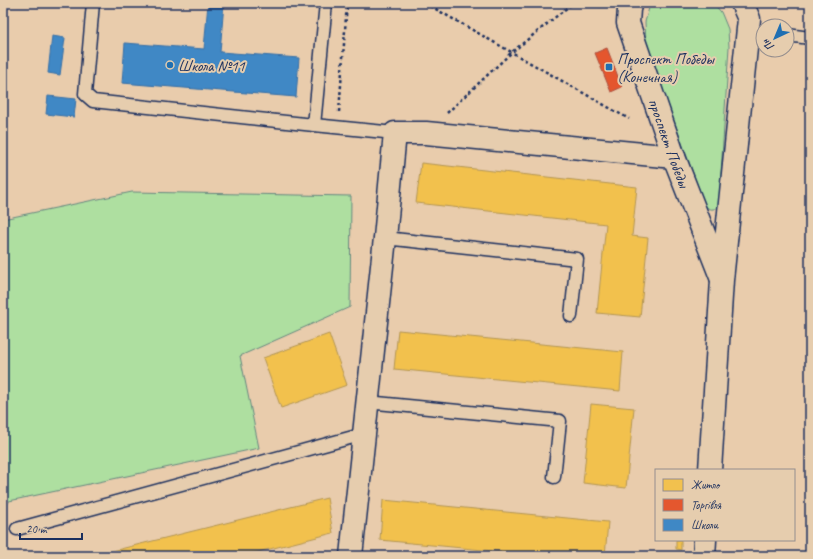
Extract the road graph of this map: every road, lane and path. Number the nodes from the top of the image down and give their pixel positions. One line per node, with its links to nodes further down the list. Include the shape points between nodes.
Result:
1 (93, 3): 12 (lane, via 85,94 93,101)
2 (326, 3): 12 (lane)
3 (347, 3): 13 (path)
4 (425, 3): 10 (path)
5 (573, 3): 10 (path)
6 (631, 3): 16 (street, проспект Победы, via 628,23)
7 (742, 3): 18 (street, проспект Победы, via 749,19)
8 (795, 36): 9 (lane)
9 (810, 38)
10 (512, 52): 11 (path); 15 (path)
11 (629, 119)
12 (314, 125): 13 (lane)
13 (338, 127): 14 (lane)
14 (395, 132): 15 (street); 17 (street)
15 (426, 133): 16 (street)
16 (674, 156): 18 (street, проспект Победы)
17 (385, 238): 19 (lane, via 577,259); 20 (street)
18 (722, 280): 22 (street, проспект Победы)
19 (571, 316)
20 (367, 402): 21 (street); 23 (lane, via 560,421)
21 (364, 434): 24 (lane); 26 (street)
22 (710, 469)
23 (554, 477)
24 (17, 529)
25 (705, 541): 27 (street)
26 (351, 556)
27 (704, 556)

